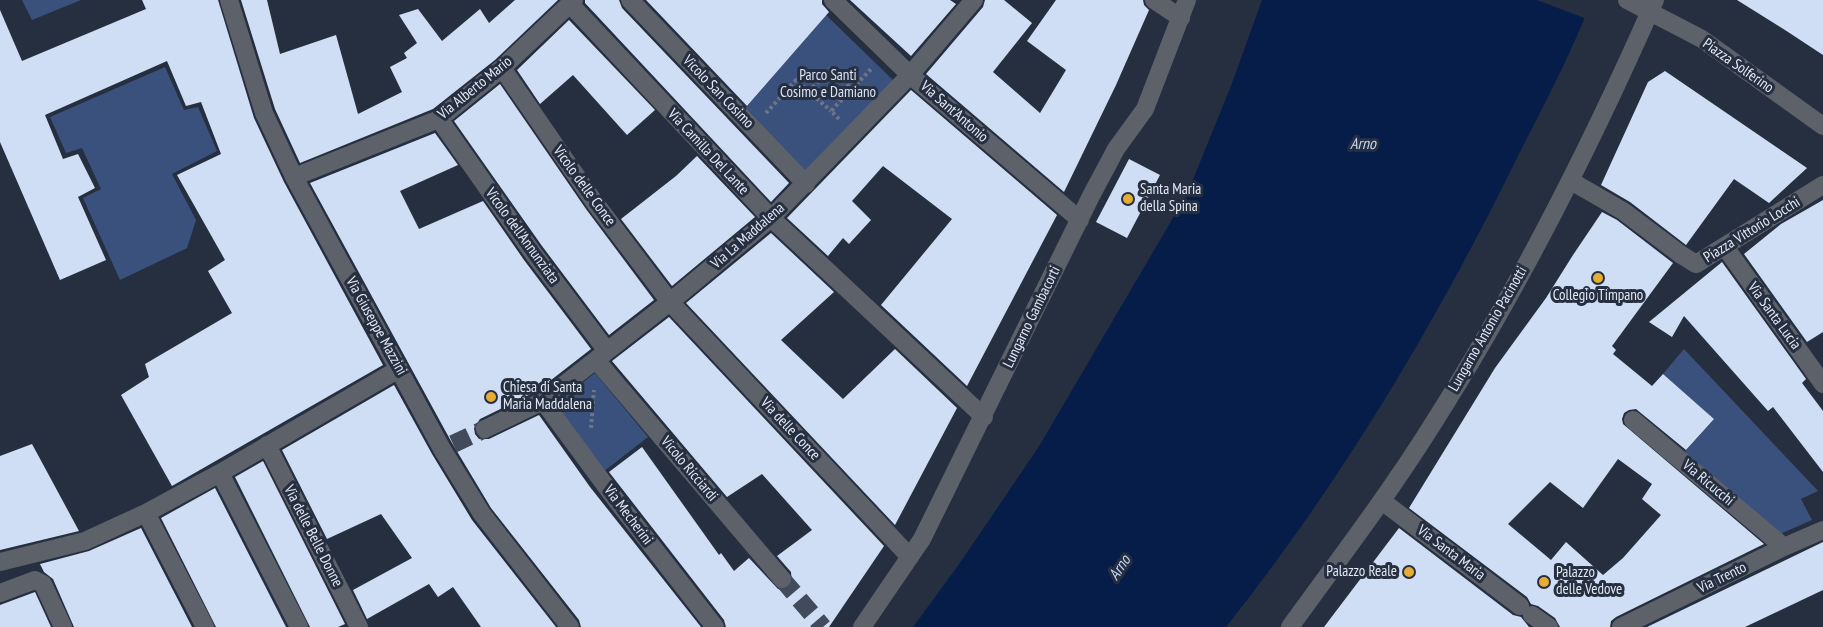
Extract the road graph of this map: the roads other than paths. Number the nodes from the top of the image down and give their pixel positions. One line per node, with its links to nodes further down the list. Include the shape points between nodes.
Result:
1 (229, 0): 15 (street, Via Giuseppe Mazzini, via 264,113)
2 (630, 0): 17 (street, Vicolo San Cosimo)
3 (833, 0): 12 (street, Via Sant'Antonio)
4 (974, 0): 12 (street, Via La Maddalena)
5 (1154, 0): 10 (street)
6 (1187, 0): 10 (street, Lungarno Gambacorti)
7 (1627, 0): 9 (street, Piazza Solferino)
8 (572, 2): 11 (street, Via Alberto Mario); 19 (street, Via Camilla Del Lante)
9 (1653, 6): 14 (street, Piazza Solferino); 16 (street, Lungarno Antonio Pacinotti)
10 (1181, 18): 20 (street, Lungarno Gambacorti, via 1145,109 1116,149)
11 (502, 69): 13 (street, Via Alberto Mario); 22 (street, Vicolo delle Conce)
12 (910, 75): 17 (street, Via La Maddalena); 20 (street, Via Sant'Antonio)
13 (439, 119): 15 (street, Via Alberto Mario); 23 (street, Vicolo dell'Annunziata)
14 (1823, 126)
15 (294, 177): 24 (street, Via Giuseppe Mazzini)
16 (1571, 181): 21 (street, Piazza Vittorio Locchi, via 1623,211 1696,264); 32 (street, Lungarno Antonio Pacinotti, via 1481,344)
17 (806, 184): 19 (street, Via La Maddalena)
18 (1823, 185): 21 (street, Piazza Vittorio Locchi)
19 (771, 218): 22 (street, Via La Maddalena); 27 (street, Via Camilla Del Lante)
20 (1080, 220): 27 (street, Lungarno Gambacorti)
21 (1725, 247): 25 (street, Via Santa Lucia)
22 (670, 302): 23 (street, Via La Maddalena); 36 (street, Via delle Conce)
23 (602, 355): 26 (street, Via La Maddalena); 38 (street, Vicolo Ricciardi)
24 (399, 369): 30 (street); 45 (street, Via Giuseppe Mazzini, via 482,514)
25 (1823, 384)
26 (543, 401): 29 (street, Via La Maddalena); 46 (street, Via Mecherini)
27 (984, 417): 36 (street, Lungarno Gambacorti)
28 (1633, 420): 35 (street, Via Ricucchi)
29 (485, 429)
30 (267, 445): 31 (street); 44 (street, Via delle Belle Donne)
31 (220, 473): 33 (street); 43 (street)
32 (1382, 501): 40 (street, Via Santa Maria); 48 (street, Lungarno Antonio Pacinotti)
33 (146, 513): 37 (street, via 85,541); 42 (street)
34 (1823, 530): 35 (street, Via Trento)
35 (1784, 547): 49 (street, Via Trento)
36 (910, 557): 47 (street, Lungarno Gambacorti)
37 (0, 562)
38 (782, 579)
39 (0, 593): 41 (street, via 35,580 43,584)
40 (1538, 620)
41 (63, 627)
42 (205, 627)
43 (299, 627)
44 (358, 627)
45 (570, 627)
46 (715, 627)
47 (862, 627)
48 (1290, 627)
49 (1621, 627)

